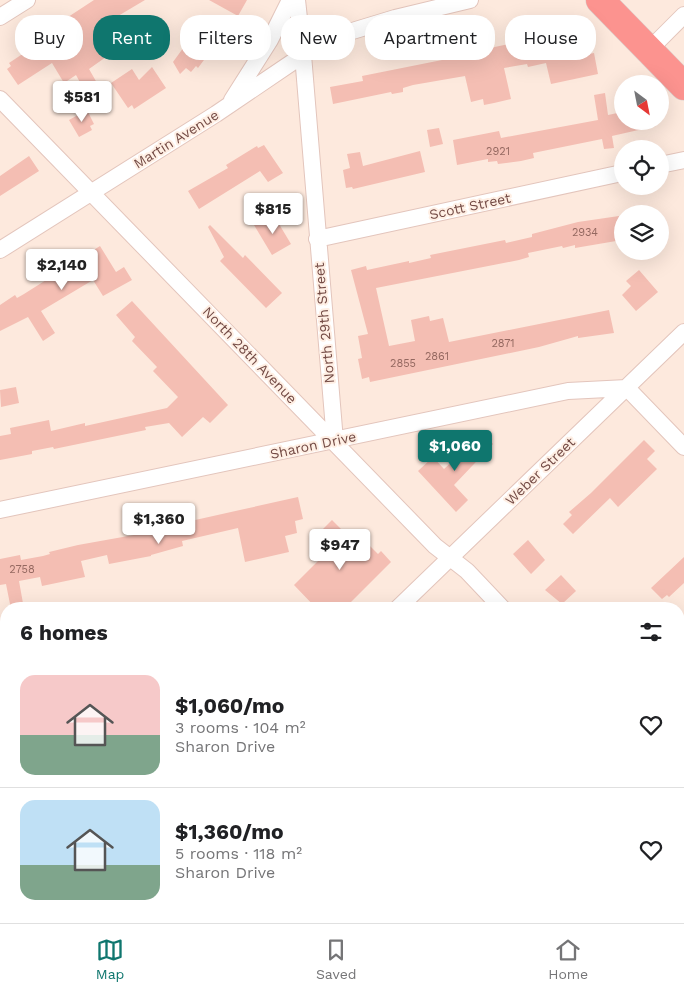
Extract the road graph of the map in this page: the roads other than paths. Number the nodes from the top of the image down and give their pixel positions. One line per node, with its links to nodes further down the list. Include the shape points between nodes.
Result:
1 (27, 0): 8 (street)
2 (290, 0): 15 (street, via 270,40)
3 (297, 0): 6 (street)
4 (470, 0): 9 (street, Martin Avenue)
5 (600, 0): 10 (highway)
6 (299, 15)
7 (684, 15): 10 (street)
8 (0, 17)
9 (355, 30)
10 (649, 50): 13 (highway)
11 (296, 60): 15 (street, Martin Avenue)
12 (303, 60): 20 (street, North 29th Street)
13 (684, 86)
14 (0, 99): 19 (street, North 28th Avenue)
15 (228, 106): 19 (street, Martin Avenue)
16 (684, 160): 17 (street)
17 (669, 163)
18 (614, 176): 20 (street, Scott Street)
19 (92, 192): 21 (street, Martin Avenue); 24 (street, North 28th Avenue)
20 (317, 239): 24 (street, North 29th Street)
21 (0, 250)
22 (684, 332): 23 (street, Weber Street)
23 (627, 388): 24 (street, Sharon Drive, via 568,390); 25 (street); 27 (street, Weber Street)
24 (335, 441): 26 (street, Sharon Drive); 27 (street, North 28th Avenue)
25 (684, 446)
26 (0, 510)
27 (450, 558): 28 (street, Weber Street); 29 (street, North 28th Avenue)
28 (404, 602)
29 (496, 602)

